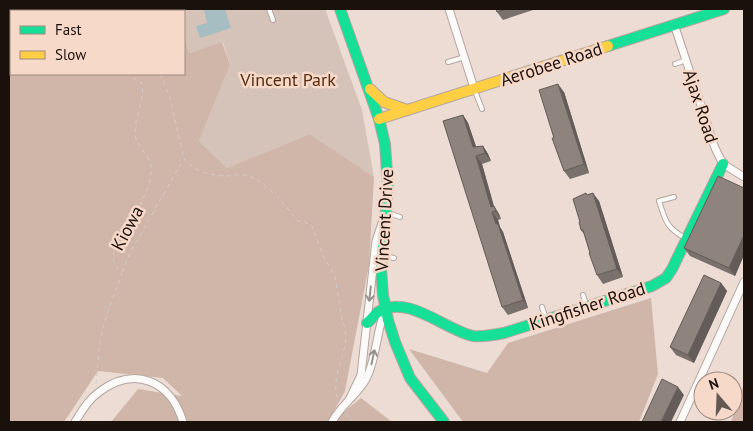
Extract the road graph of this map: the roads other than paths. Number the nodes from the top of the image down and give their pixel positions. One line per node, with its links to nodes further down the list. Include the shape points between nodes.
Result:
1 (269, 9): 5 (lane)
2 (340, 9): 11 (street, Vincent Drive)
3 (449, 9): 7 (street)
4 (724, 9): 6 (street, Aerobee Road)
5 (273, 20)
6 (674, 24): 8 (street, Ajax Road); 12 (street, Aerobee Road)
7 (465, 57): 9 (lane); 12 (street)
8 (686, 60): 10 (lane); 17 (street, Ajax Road, via 714,148)
9 (448, 62)
10 (676, 64)
11 (368, 86): 14 (street, via 384,102); 15 (street, Vincent Drive)
12 (474, 88): 13 (lane); 14 (street, Aerobee Road)
13 (482, 108)
14 (408, 110): 15 (street, Aerobee Road); 16 (street, via 390,125)
15 (379, 119): 16 (street, Vincent Drive)
16 (386, 144): 20 (street, Vincent Drive)
17 (723, 164): 18 (street, Ajax Road); 22 (street, Kingfisher Road)
18 (744, 177)
19 (674, 197): 22 (lane, via 659,201 670,229)
20 (386, 212): 21 (lane); 23 (street, Vincent Drive); 31 (street, one-way to 31, via 376,241)
21 (400, 217)
22 (686, 239): 27 (street, Kingfisher Road, via 666,278)
23 (382, 256): 24 (lane); 29 (street, Vincent Drive, via 381,284)
24 (394, 258)
25 (744, 282): 37 (street)
26 (583, 295): 27 (lane)
27 (587, 306): 30 (street, Kingfisher Road)
28 (542, 308): 30 (lane)
29 (386, 309): 30 (street, Kingfisher Road, via 396,306 416,309 472,336 486,337); 31 (street); 32 (street, one-way to 29, via 370,370); 36 (street, Vincent Drive, via 410,378)
30 (546, 319)
31 (367, 323): 32 (street, via 361,375)
32 (350, 398): 35 (street)
33 (75, 422): 34 (street, via 98,392 136,378 156,384 170,395)
34 (183, 422)
35 (332, 422)
36 (444, 422)
37 (680, 422)

